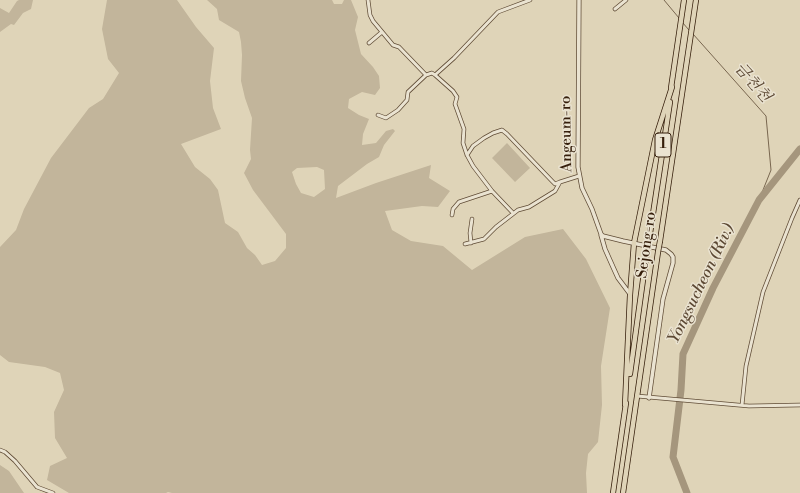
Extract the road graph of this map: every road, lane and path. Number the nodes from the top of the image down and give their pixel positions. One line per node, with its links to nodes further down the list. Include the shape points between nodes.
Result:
1 (368, 0): 8 (street, via 370,15)
2 (530, 0): 11 (street, via 498,12)
3 (579, 0): 15 (street, Angeum-ro)
4 (626, 0): 7 (street)
5 (684, 0): 12 (highway, Sejong-ro / 1)
6 (696, 0): 27 (highway, Sejong-ro / 1, bridge)
7 (615, 9)
8 (382, 32): 9 (street); 10 (street)
9 (369, 43)
10 (426, 75): 11 (street); 13 (street, via 408,92 407,100 398,110 386,118)
11 (435, 75): 14 (street, via 457,97 455,104 464,130)
12 (672, 87): 24 (highway, via 656,140); 29 (highway, Sejong-ro / 1, bridge)
13 (378, 116)
14 (467, 155): 16 (street, via 473,146 484,138 502,130 552,182); 17 (street)
15 (579, 176): 16 (street); 22 (street, Angeum-ro)
16 (560, 182): 19 (street, via 555,191 548,196)
17 (492, 191): 19 (street); 20 (street, via 459,202)
18 (800, 200): 30 (street, via 763,292 746,366)
19 (513, 213): 23 (street, via 484,239)
20 (452, 215)
21 (472, 219): 23 (street)
22 (601, 234): 24 (street); 26 (street, Angeum-ro, via 612,267)
23 (471, 243): 25 (street)
24 (634, 243): 26 (highway); 28 (street, via 666,250 671,254 673,263 662,299)
25 (465, 244)
26 (630, 295): 29 (highway)
27 (637, 396): 28 (street); 35 (highway, Sejong-ro / 1)
28 (649, 398): 30 (street)
29 (625, 405): 34 (highway, Sejong-ro / 1)
30 (742, 405): 31 (street)
31 (800, 406)
32 (0, 450): 33 (street, via 16,462 37,487)
33 (53, 493)
34 (613, 493)
35 (623, 493)

